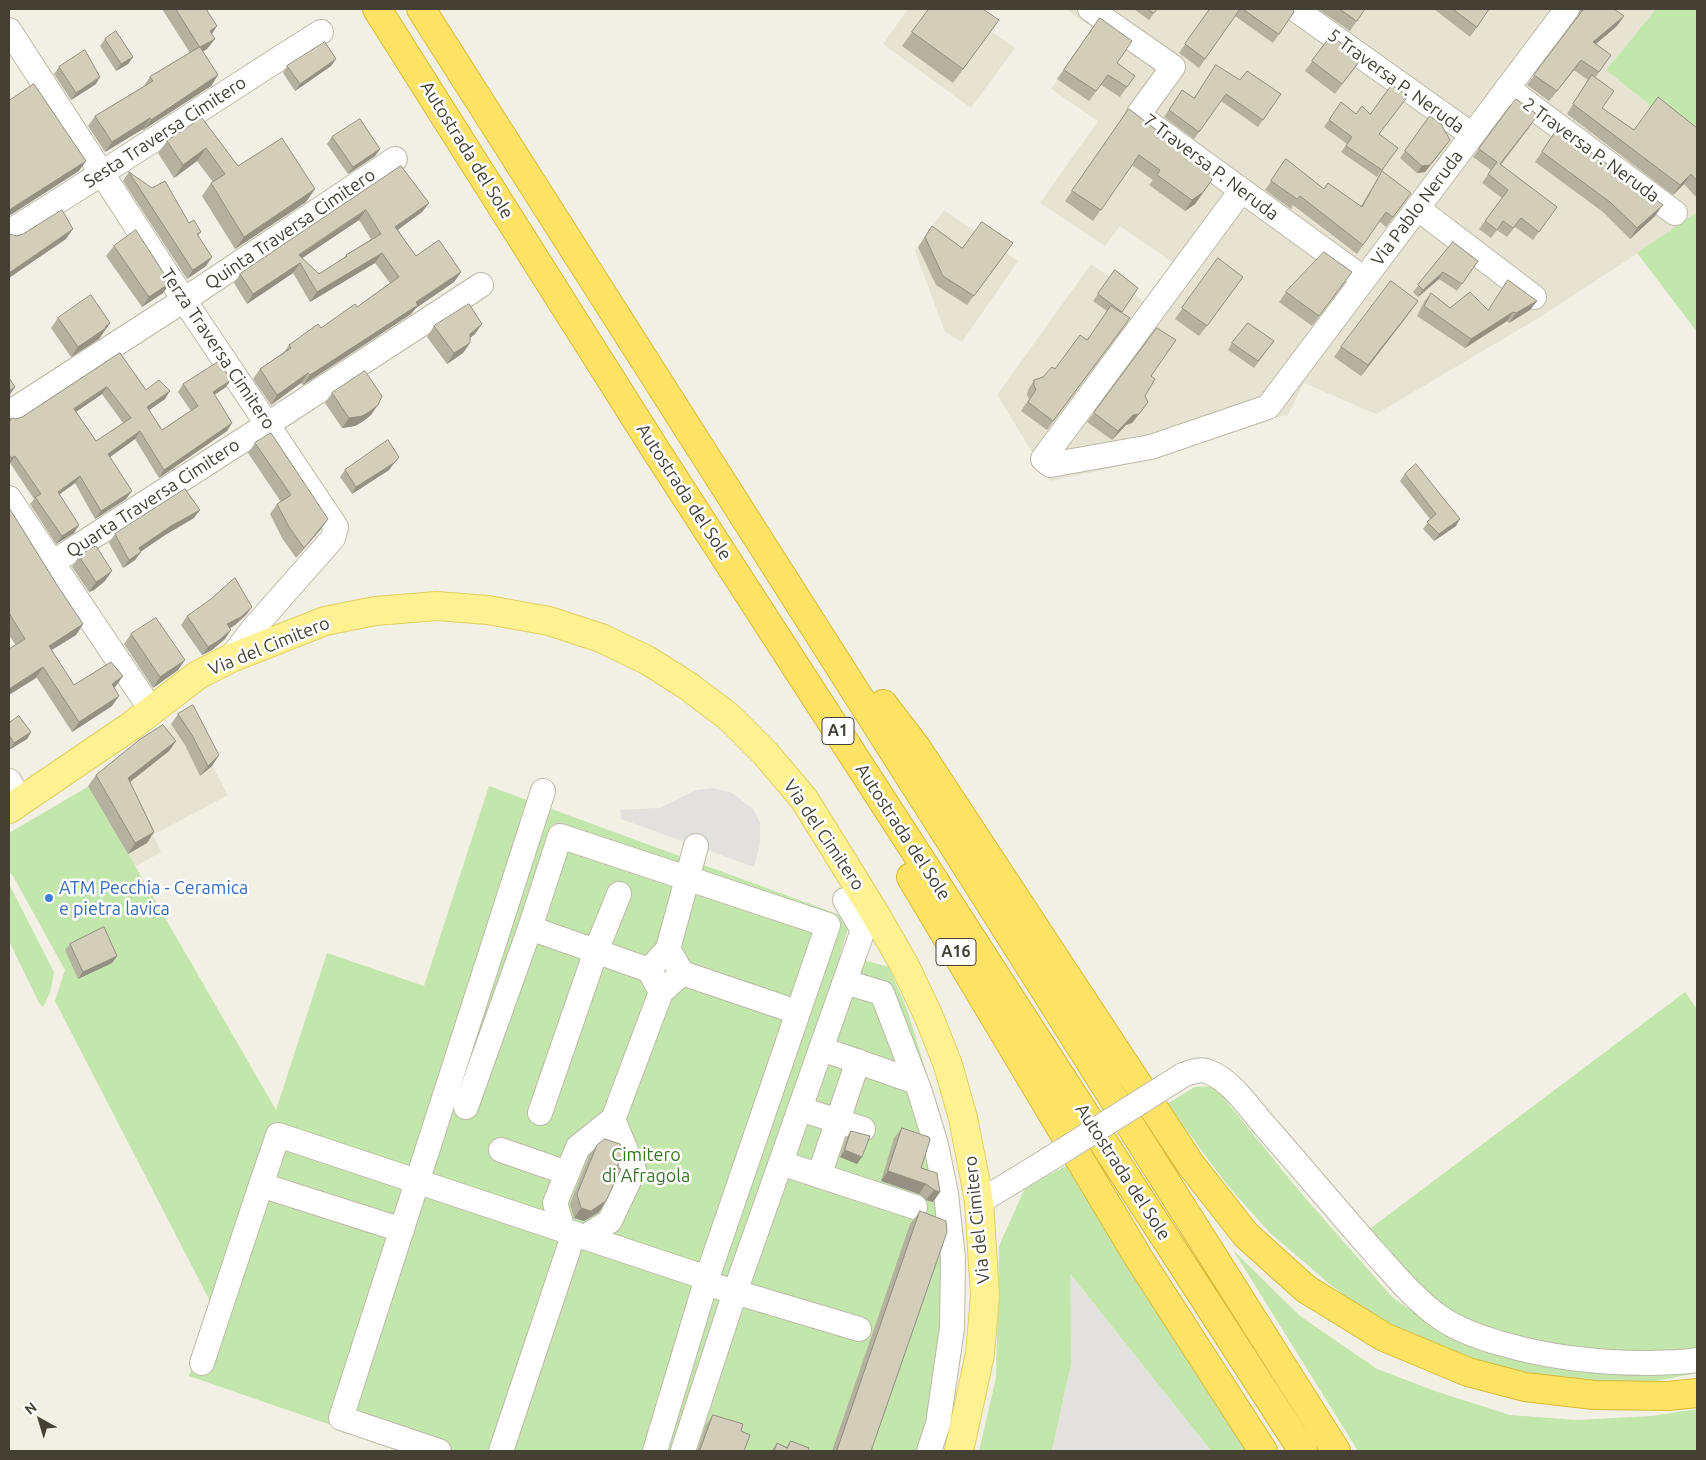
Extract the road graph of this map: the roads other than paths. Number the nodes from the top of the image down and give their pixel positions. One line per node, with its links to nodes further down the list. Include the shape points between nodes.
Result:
1 (377, 9): 22 (highway, Autostrada del Sole / A1)
2 (421, 9): 25 (highway, Autostrada del Sole / A1)
3 (1090, 9): 12 (street, 7 Traversa P. Neruda, via 1173,68 1138,115)
4 (1296, 9): 9 (street, 5 Traversa P. Neruda)
5 (1567, 9): 8 (street, Via Pablo Neruda)
6 (9, 30): 11 (street, Terza Traversa Cimitero)
7 (321, 32): 11 (street, Sesta Traversa Cimitero)
8 (1507, 88): 9 (street, Via Pablo Neruda); 14 (street, 2 Traversa P. Neruda)
9 (1472, 135): 13 (street, Via Pablo Neruda)
10 (395, 160): 19 (street, Quinta Traversa Cimitero)
11 (103, 174): 15 (street, Sesta Traversa Cimitero); 19 (street, Terza Traversa Cimitero)
12 (1241, 190): 16 (street, 7 Traversa P. Neruda); 16 (street, Via Pablo Neruda, via 1043,459 1050,465 1151,447 1268,407)
13 (1417, 208): 16 (street, Via Pablo Neruda); 18 (street)
14 (1675, 212)
15 (9, 232)
16 (1364, 279)
17 (481, 285): 21 (street, Quarta Traversa Cimitero)
18 (1534, 297)
19 (184, 300): 20 (street, Quinta Traversa Cimitero); 21 (street, Terza Traversa Cimitero)
20 (9, 413)
21 (268, 424): 24 (street, Quarta Traversa Cimitero); 26 (street, Terza Traversa Cimitero, via 336,527 333,538)
22 (656, 449): 74 (highway, A16, via 1138,1256); 75 (highway, Autostrada del Sole / A1)
23 (9, 498): 24 (street)
24 (52, 563): 27 (street)
25 (775, 565): 67 (highway, via 916,747 1191,1165 1246,1236 1314,1294 1384,1336 1468,1372 1525,1387 1594,1395); 76 (highway, Autostrada del Sole / A1)
26 (231, 658): 27 (main road, Via del Cimitero, via 180,687); 58 (main road, Via del Cimitero, via 325,621 375,611 437,606 488,610 548,621 602,638 647,660 688,686 729,717 804,799 879,919 929,1016 948,1065 963,1118)
27 (152, 711): 29 (main road, Via del Cimitero)
28 (543, 791): 56 (street)
29 (13, 797)
30 (696, 846): 31 (street)
31 (688, 879): 34 (street, via 560,836); 35 (street); 41 (street, via 828,925)
32 (619, 894): 36 (street)
33 (845, 900): 39 (street, via 863,930)
34 (530, 928): 36 (street); 45 (street)
35 (668, 949): 37 (street); 38 (street)
36 (596, 951): 37 (street); 47 (street)
37 (649, 970): 40 (street)
38 (682, 973): 40 (street); 41 (street)
39 (846, 982): 42 (street); 44 (street, via 882,993)
40 (661, 992): 48 (street)
41 (797, 1012): 62 (street)
42 (822, 1049): 43 (street); 46 (street)
43 (858, 1061): 44 (street); 49 (street)
44 (916, 1082): 72 (street, via 938,1153 953,1258 952,1328 938,1424)
45 (466, 1106)
46 (800, 1109): 49 (street); 53 (street)
47 (540, 1113)
48 (613, 1119): 51 (street); 54 (street, via 578,1147); 61 (street, via 634,1170 610,1221)
49 (837, 1121): 50 (street); 55 (street)
50 (863, 1130)
51 (604, 1144)
52 (501, 1150): 54 (street)
53 (781, 1163): 55 (street); 63 (street)
54 (567, 1173): 61 (street, via 555,1203)
55 (819, 1176): 59 (street)
56 (417, 1182): 57 (street, via 278,1135); 60 (street); 61 (street)
57 (261, 1185): 60 (street); 66 (street)
58 (978, 1202): 65 (street, bridge, via 1183,1075 1207,1071 1222,1080 1390,1270 1440,1318 1480,1338 1536,1354 1628,1363); 73 (main road, Via del Cimitero, via 985,1296 980,1354)
59 (915, 1207)
60 (402, 1230): 68 (street, via 341,1418)
61 (574, 1233): 62 (street); 69 (street)
62 (706, 1280): 63 (street); 70 (street)
63 (735, 1292): 64 (street); 71 (street)
64 (859, 1330)
65 (1697, 1360)
66 (202, 1363)
67 (1697, 1393)
68 (440, 1451)
69 (501, 1451)
70 (655, 1451)
71 (683, 1451)
72 (929, 1451)
73 (959, 1451)
74 (1263, 1451)
75 (1303, 1451)
76 (1336, 1451)

